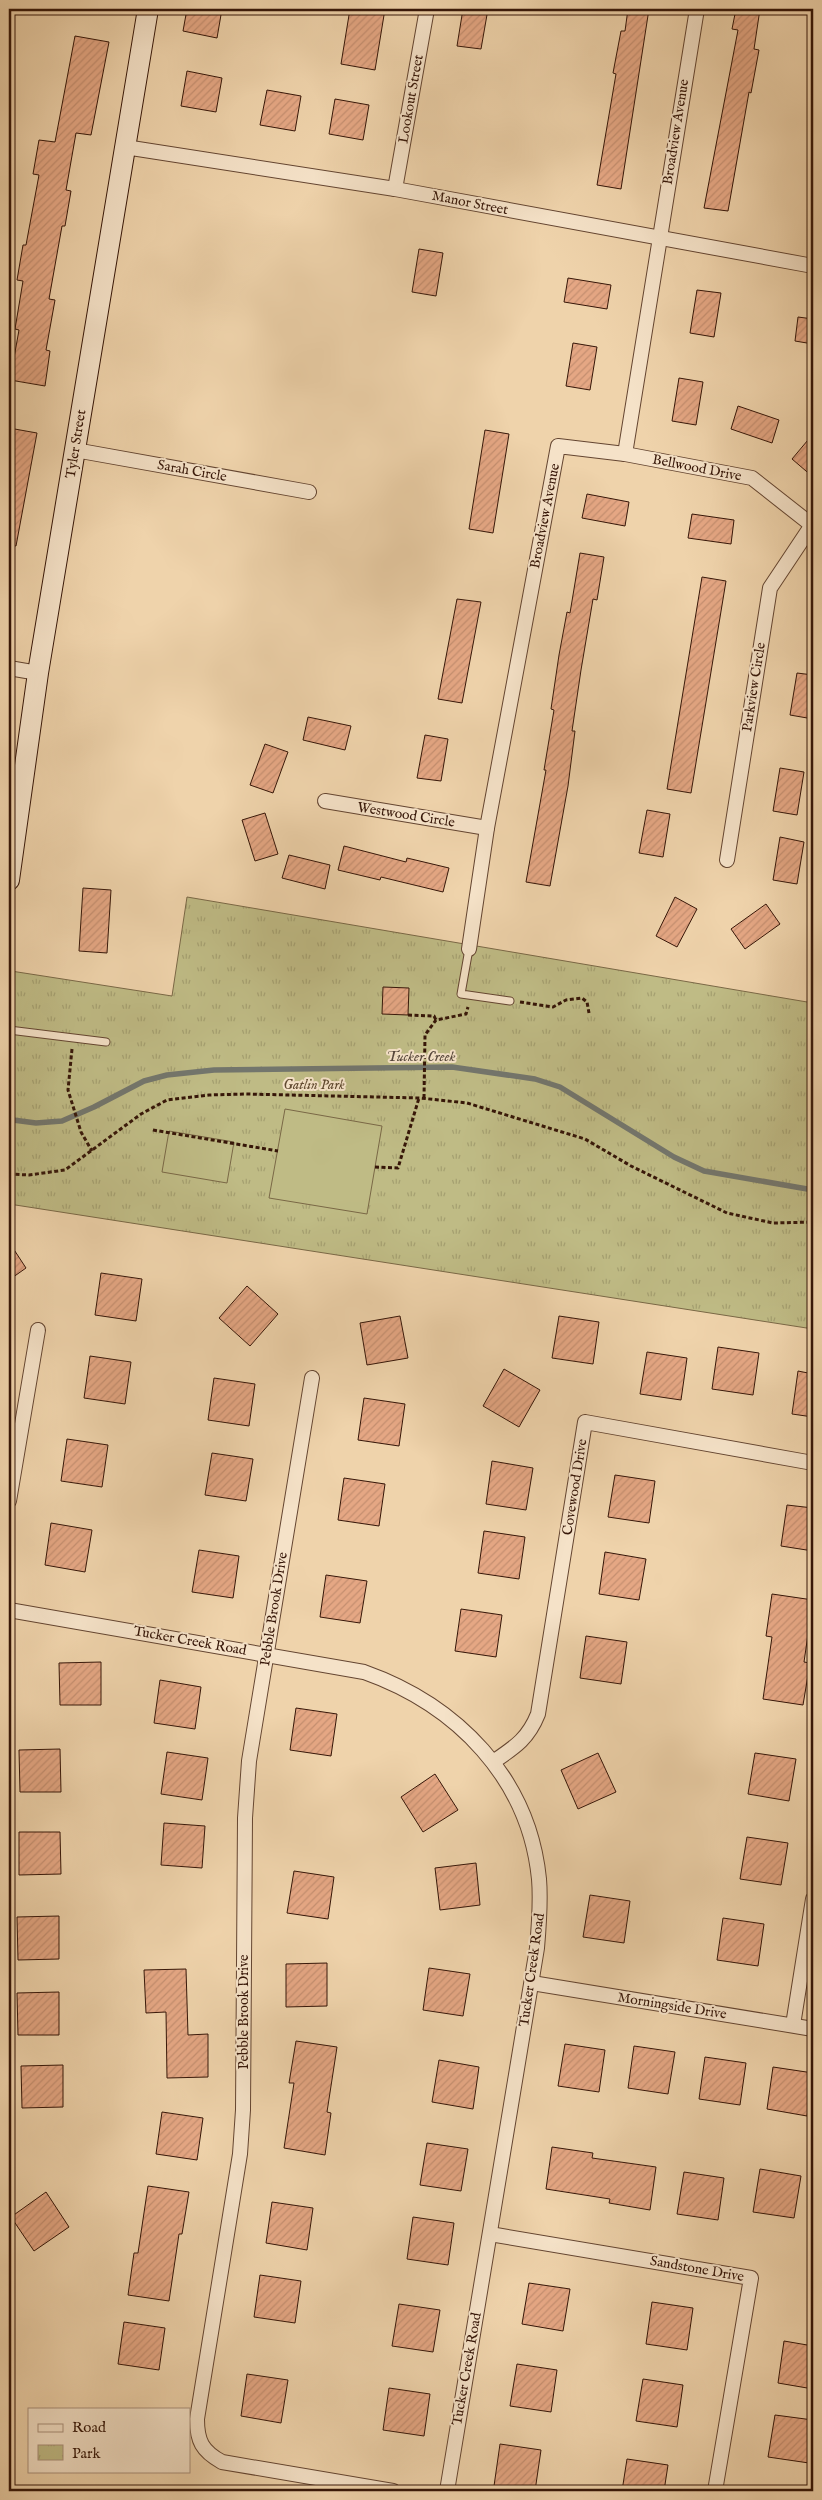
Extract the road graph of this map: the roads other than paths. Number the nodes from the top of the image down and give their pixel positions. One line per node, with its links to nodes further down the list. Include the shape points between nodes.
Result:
1 (148, 9): 4 (street, Tyler Street)
2 (427, 9): 5 (street, Lookout Street)
3 (696, 9): 6 (street, Broadview Avenue)
4 (125, 147): 5 (street, Manor Street); 8 (street, Tyler Street)
5 (395, 189): 6 (street, Manor Street)
6 (659, 238): 7 (street, Manor Street); 9 (street, Broadview Avenue)
7 (813, 266)
8 (74, 450): 10 (street, Sarah Circle); 13 (street, Tyler Street)
9 (625, 454): 11 (street, Bellwood Drive, via 752,478); 16 (street, Broadview Avenue, via 558,446)
10 (309, 492)
11 (812, 526): 17 (street, Parkview Circle, via 770,588)
12 (9, 668): 13 (street)
13 (38, 673): 15 (street, Tyler Street)
14 (325, 801): 16 (street, Westwood Circle)
15 (13, 819): 18 (street, Tyler Street)
16 (487, 828): 19 (street, Broadview Avenue)
17 (727, 860)
18 (9, 880)
19 (469, 949): 20 (lane, via 462,994)
20 (510, 1001)
21 (9, 1030): 22 (lane)
22 (106, 1042)
23 (38, 1330): 26 (street)
24 (312, 1378): 28 (street, Pebble Brook Drive)
25 (813, 1463): 29 (street, Covewood Drive, via 585,1422 538,1714 522,1742)
26 (9, 1501)
27 (9, 1610): 28 (street, Tucker Creek Road)
28 (266, 1655): 29 (street, Tucker Creek Road, via 364,1672 391,1682 421,1697 446,1716 473,1738); 35 (street, Pebble Brook Drive, via 246,1788 244,2110 197,2434 201,2446 222,2462)
29 (493, 1762): 31 (street, Tucker Creek Road, via 520,1808 539,1878 540,1913)
30 (813, 1899): 32 (street)
31 (532, 1983): 32 (street, Morningside Drive); 34 (street, Tucker Creek Road)
32 (793, 2025): 33 (street, Morningside Drive)
33 (813, 2029)
34 (490, 2234): 36 (street, Tucker Creek Road); 37 (street, Sandstone Drive, via 751,2278)
35 (393, 2491)
36 (446, 2491)
37 (715, 2491)

